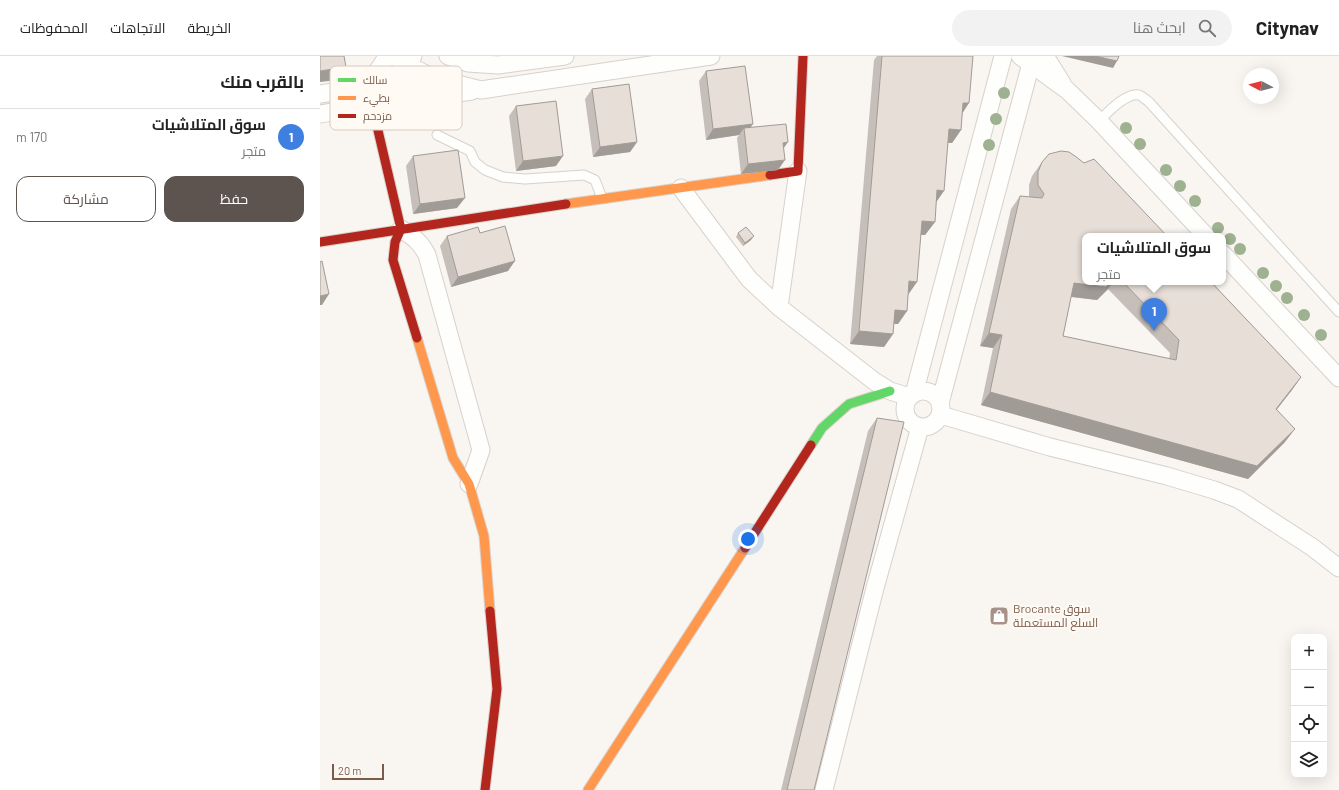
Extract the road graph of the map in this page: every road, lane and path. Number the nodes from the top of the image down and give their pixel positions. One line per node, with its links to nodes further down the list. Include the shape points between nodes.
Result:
1 (387, 56): 10 (street)
2 (448, 56): 3 (street, via 468,63 498,66)
3 (565, 56)
4 (711, 56): 13 (street)
5 (804, 56): 23 (street)
6 (1003, 56): 34 (street)
7 (1045, 56): 14 (street)
8 (405, 59): 11 (street)
9 (1028, 59): 14 (street); 35 (street)
10 (381, 66)
11 (416, 66)
12 (462, 85): 13 (street)
13 (481, 90): 16 (street)
14 (1067, 90): 20 (street)
15 (330, 93): 17 (street)
16 (462, 93)
17 (320, 94)
18 (330, 112): 19 (street)
19 (320, 114)
20 (1099, 121): 27 (street); 31 (lane, via 1125,98 1139,95 1149,102)
21 (378, 130): 26 (street)
22 (437, 135): 25 (lane, via 470,151 475,162 485,170 503,177 525,179 584,175 595,180)
23 (798, 170): 24 (street); 30 (street)
24 (681, 188): 25 (street); 30 (street, via 749,279)
25 (602, 198): 26 (street)
26 (400, 228): 28 (street); 37 (street, via 393,260 453,458); 37 (street, via 422,245 426,255 481,450)
27 (1203, 233)
28 (320, 242)
29 (1226, 257): 32 (street)
30 (779, 307): 33 (street)
31 (1339, 312)
32 (1337, 371)
33 (890, 391): 34 (street); 40 (street, via 849,404 822,428)
34 (912, 395): 35 (street, via 921,391 929,392 936,396); 36 (street, via 906,402 906,415 909,421)
35 (941, 409): 36 (street, via 938,421 933,425); 38 (street, via 1050,447 1187,482 1238,499 1312,547)
36 (920, 427): 41 (street, via 875,588)
37 (469, 484): 39 (street, via 484,536 497,689)
38 (1339, 568)
39 (484, 790)
40 (588, 790)
41 (824, 790)

